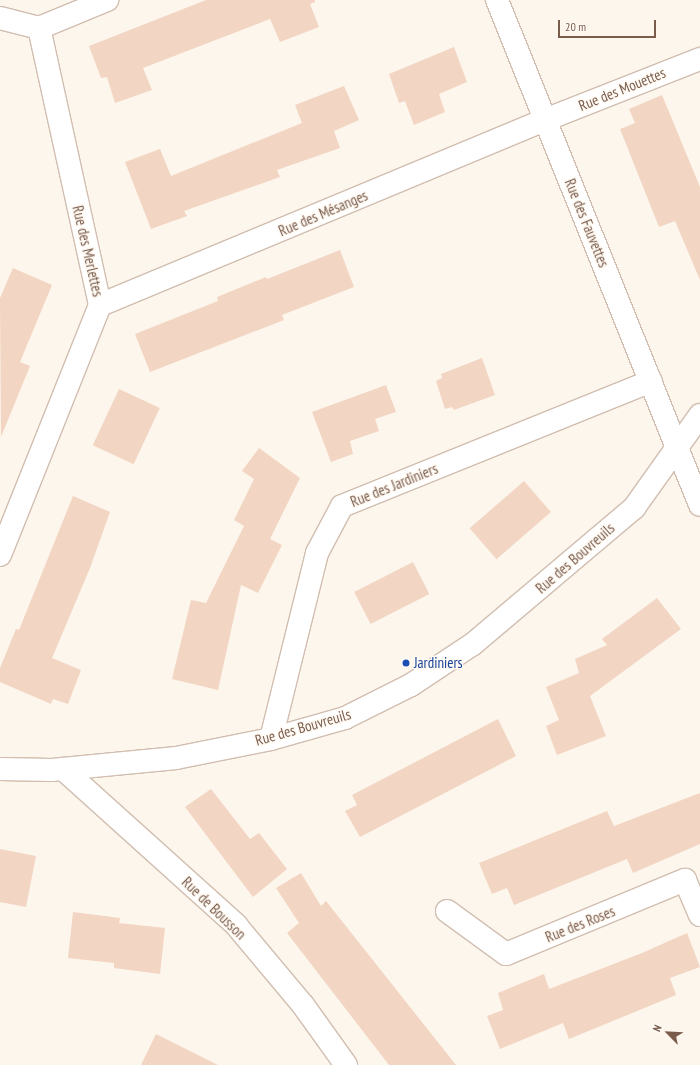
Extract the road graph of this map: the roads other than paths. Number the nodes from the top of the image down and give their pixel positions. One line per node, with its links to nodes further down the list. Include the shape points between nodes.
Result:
1 (107, 0): 4 (street)
2 (497, 0): 6 (street, Rue des Fauvettes)
3 (0, 18): 4 (street)
4 (38, 28): 7 (street, Rue des Merlettes)
5 (700, 59): 6 (street, Rue des Mouettes)
6 (545, 120): 7 (street, Rue des Mésanges); 8 (street, Rue des Fauvettes)
7 (100, 305): 12 (street, Rue des Merlettes)
8 (651, 381): 10 (street, Rue des Fauvettes); 13 (street, Rue des Jardiniers, via 342,506 317,553)
9 (700, 415): 10 (street)
10 (676, 447): 11 (street, Rue des Fauvettes); 13 (street, Rue des Bouvreuils, via 634,508 473,644 411,686 345,718)
11 (700, 505)
12 (0, 555)
13 (271, 739): 15 (street, Rue des Bouvreuils, via 176,758)
14 (0, 769): 15 (street, Rue des Bouvreuils)
15 (63, 769): 18 (street, Rue de Bousson, via 236,925 303,1005)
16 (447, 911): 17 (street, Rue des Roses, via 506,954 685,880)
17 (700, 915)
18 (346, 1065)

